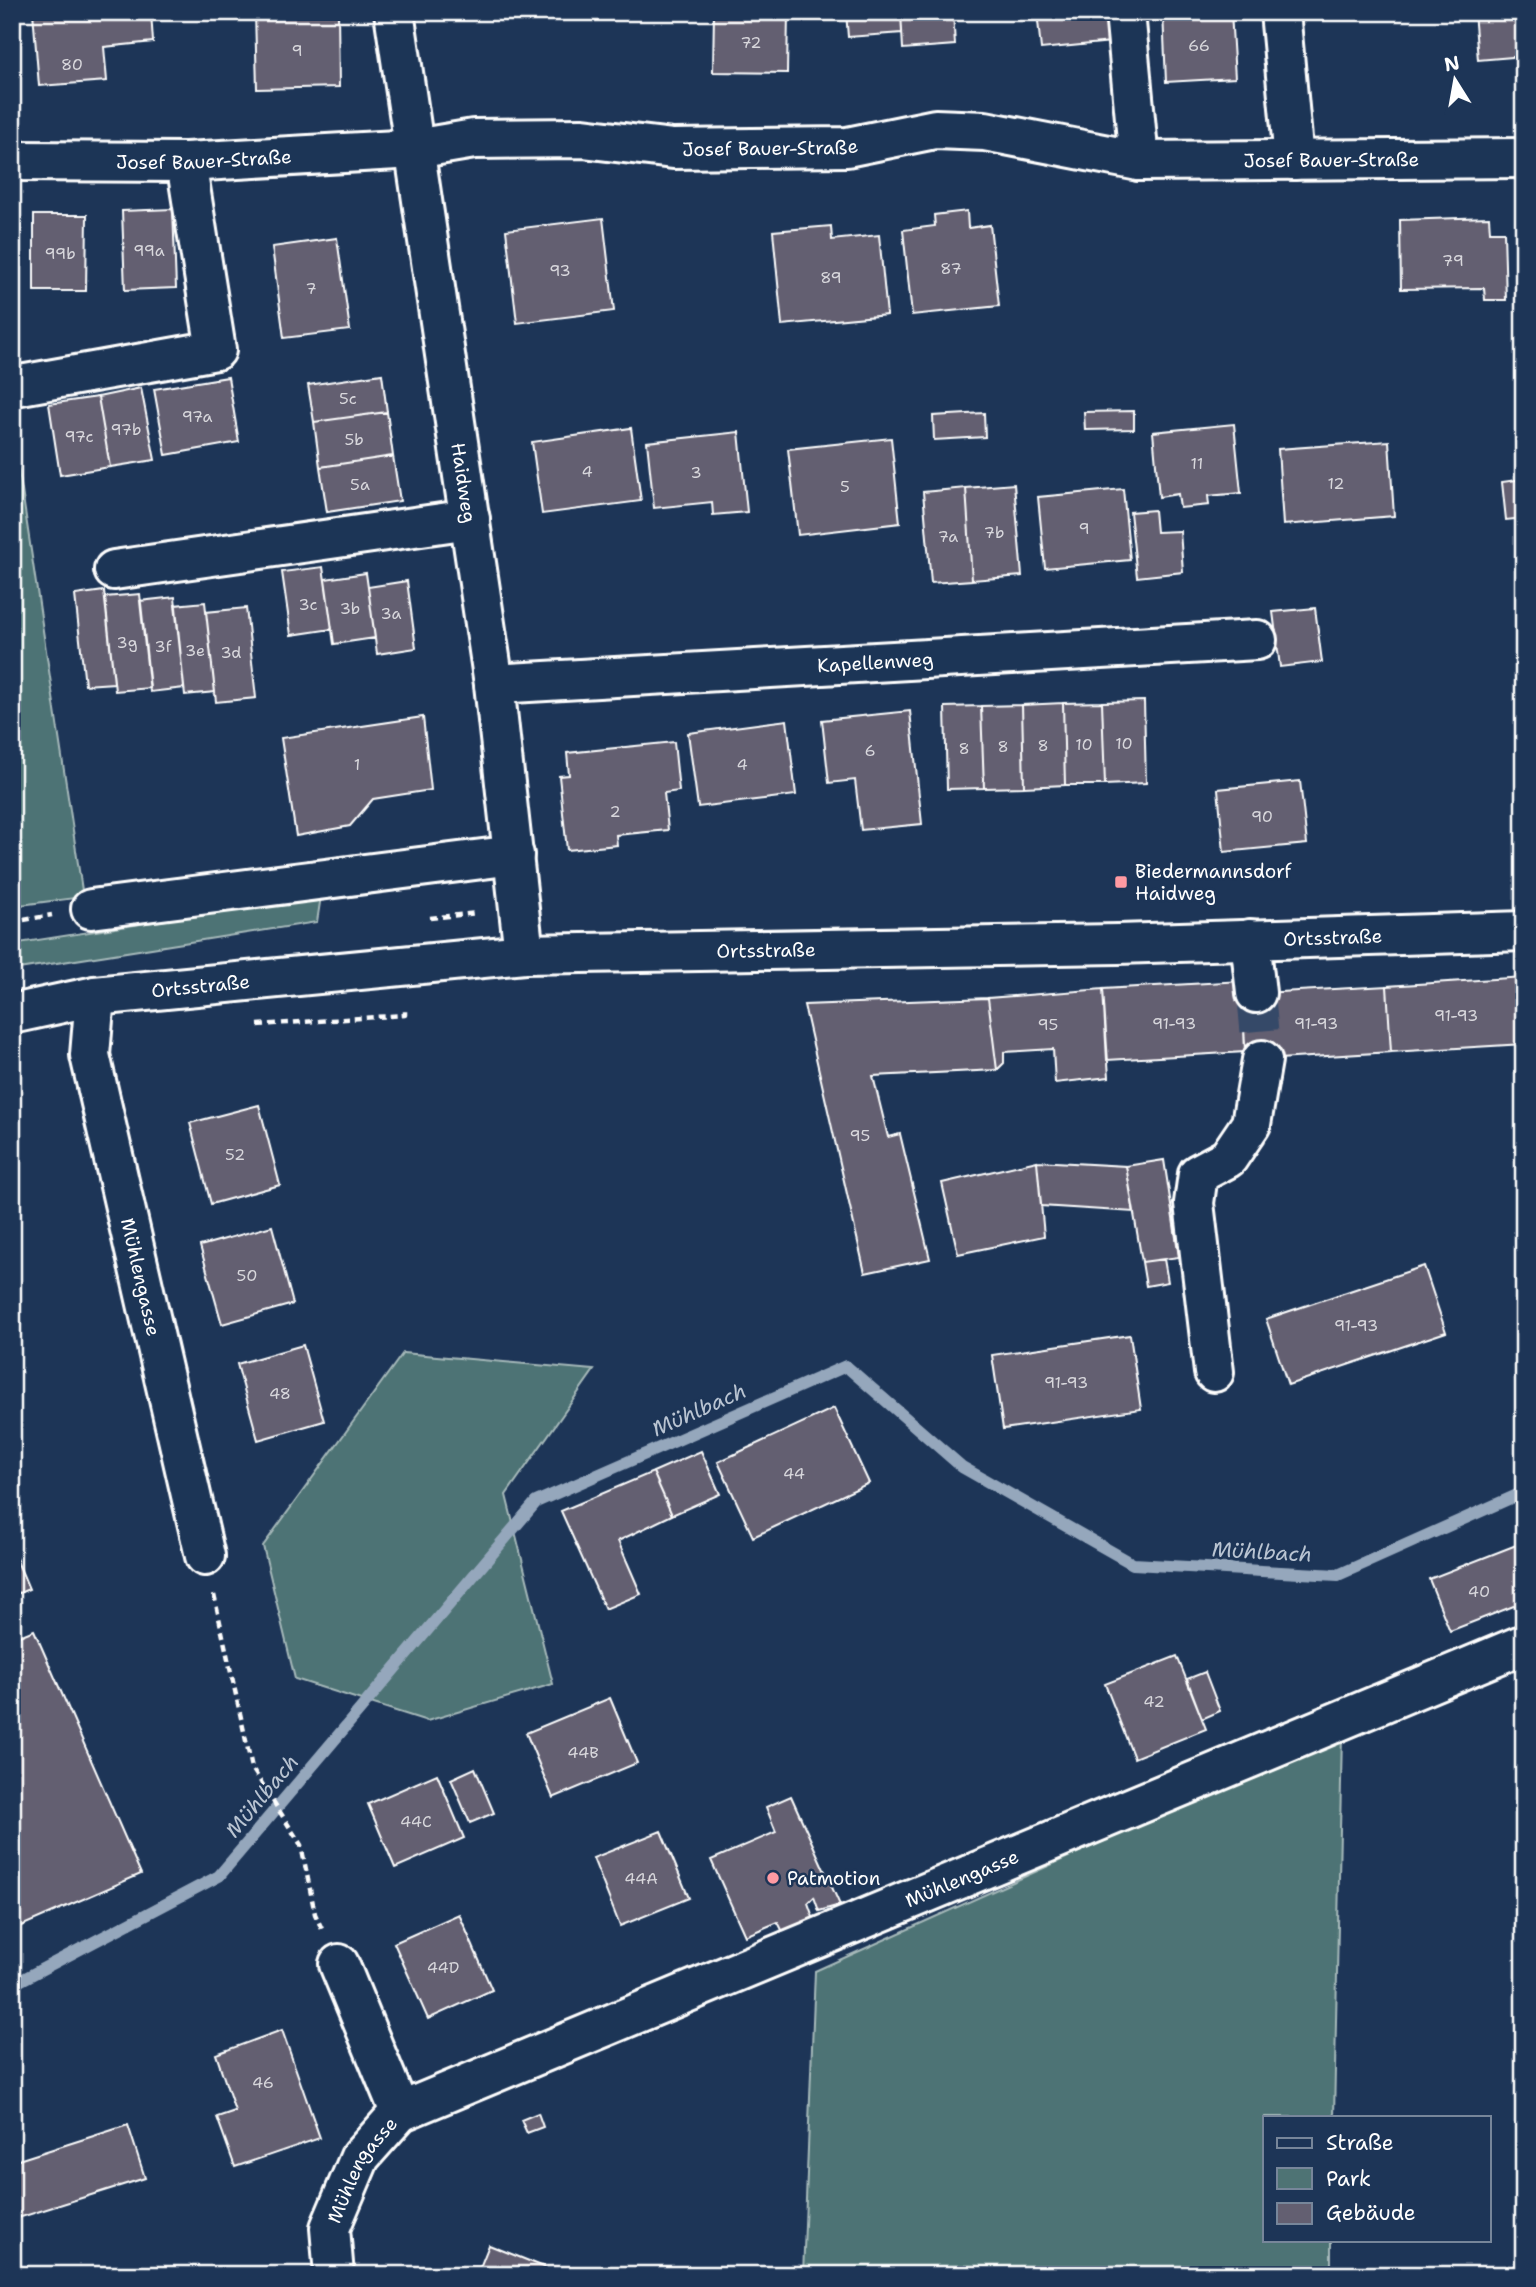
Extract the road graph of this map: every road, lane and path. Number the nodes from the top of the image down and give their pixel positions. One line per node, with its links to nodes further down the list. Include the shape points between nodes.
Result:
1 (394, 12): 4 (street, Haidweg)
2 (1125, 12): 8 (street)
3 (1280, 12): 6 (street)
4 (415, 149): 8 (street, Josef Bauer-Straße, via 488,139 583,138 673,149 848,147 935,129 985,131); 9 (street, Josef Bauer-Straße); 11 (street, Haidweg)
5 (1524, 158): 6 (street, Josef Bauer-Straße)
6 (1294, 160): 8 (street, Josef Bauer-Straße)
7 (12, 161): 9 (street, Josef Bauer-Straße)
8 (1139, 161)
9 (186, 162): 10 (street, via 216,350)
10 (15, 386)
11 (470, 519): 12 (street); 14 (street, Haidweg)
12 (114, 570)
13 (1256, 640): 14 (street, Kapellenweg)
14 (494, 684): 15 (street, Haidweg)
15 (514, 855): 16 (street); 19 (street, Haidweg)
16 (91, 909)
17 (1524, 932): 18 (street, Ortsstraße)
18 (1250, 939): 19 (street, Ortsstraße); 20 (street)
19 (524, 954): 21 (street, Ortsstraße)
20 (1256, 993)
21 (95, 996): 22 (street, Ortsstraße); 25 (street, Mühlengasse, via 90,1055)
22 (12, 1014)
23 (1262, 1060): 24 (street, via 1251,1124 1227,1158 1198,1174 1194,1203)
24 (1214, 1372)
25 (205, 1556): 27 (path, via 252,1768 301,1845 315,1914)
26 (1524, 1644): 28 (street, Mühlengasse)
27 (338, 1964): 28 (street, Mühlengasse)
28 (400, 2112): 29 (street, Mühlengasse, via 360,2157 330,2228)
29 (334, 2275)

